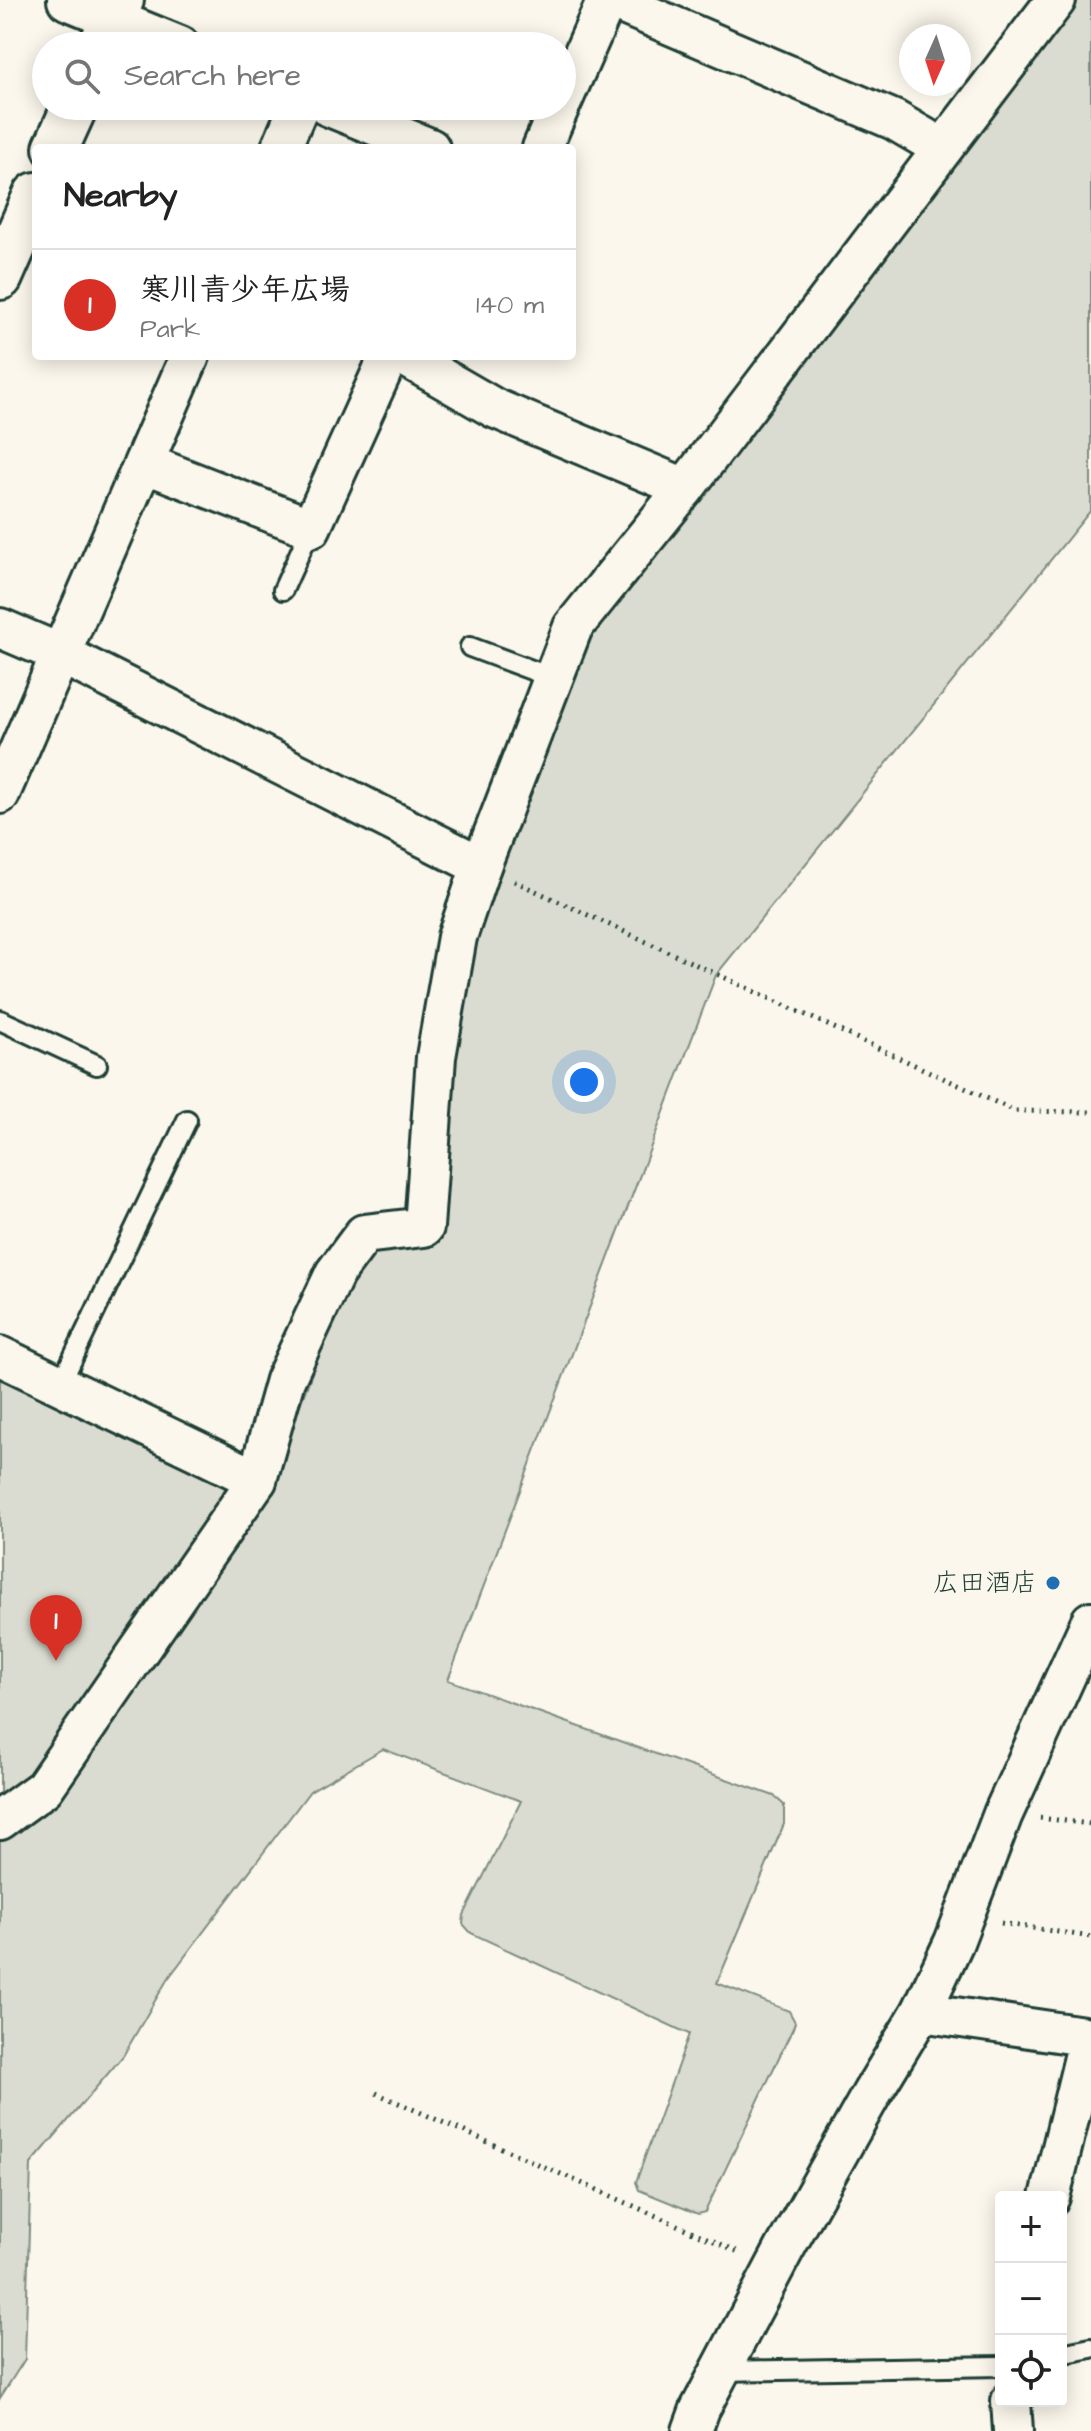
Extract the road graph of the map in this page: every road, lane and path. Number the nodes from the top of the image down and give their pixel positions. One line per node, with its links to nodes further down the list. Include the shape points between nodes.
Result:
1 (67, 0): 4 (street)
2 (610, 0): 6 (street); 15 (street, via 894,120)
3 (1056, 0): 15 (street)
4 (111, 22): 5 (street)
5 (140, 32)
6 (576, 72)
7 (69, 120): 11 (street)
8 (293, 120): 12 (street)
9 (361, 120): 13 (street)
10 (554, 120): 14 (street)
11 (58, 144)
12 (283, 144)
13 (420, 144)
14 (544, 144)
15 (942, 148): 22 (street)
16 (32, 204): 17 (street)
17 (0, 277)
18 (188, 360): 21 (street)
19 (387, 360): 23 (street)
20 (411, 360): 22 (street, via 494,408)
21 (144, 463): 23 (street); 27 (street)
22 (685, 488): 28 (street, via 573,627)
23 (311, 528): 24 (lane)
24 (283, 590)
25 (0, 628): 27 (street)
26 (470, 647): 28 (lane)
27 (61, 654): 29 (street); 30 (street)
28 (553, 678): 30 (street)
29 (0, 794)
30 (481, 866): 33 (path, via 1015,1111); 37 (street, via 457,937 436,1057 424,1227 364,1234 335,1273 285,1380)
31 (0, 1020): 32 (lane)
32 (97, 1065)
33 (1091, 1112)
34 (187, 1120): 36 (lane)
35 (0, 1356): 36 (street)
36 (60, 1385): 37 (street)
37 (257, 1480): 40 (street, via 44,1788)
38 (1091, 1621): 39 (street)
39 (1003, 1814): 41 (path); 42 (street)
40 (0, 1820)
41 (1091, 1824)
42 (963, 1917): 43 (path); 44 (street)
43 (1091, 1937)
44 (921, 2012): 45 (street); 48 (street)
45 (1090, 2037): 47 (street)
46 (376, 2093): 48 (path)
47 (1052, 2191)
48 (775, 2267): 52 (street)
49 (1091, 2348): 50 (lane)
50 (1067, 2353)
51 (995, 2366): 52 (lane)
52 (720, 2371): 54 (street)
53 (1011, 2407): 55 (street)
54 (692, 2431)
55 (1013, 2431)

